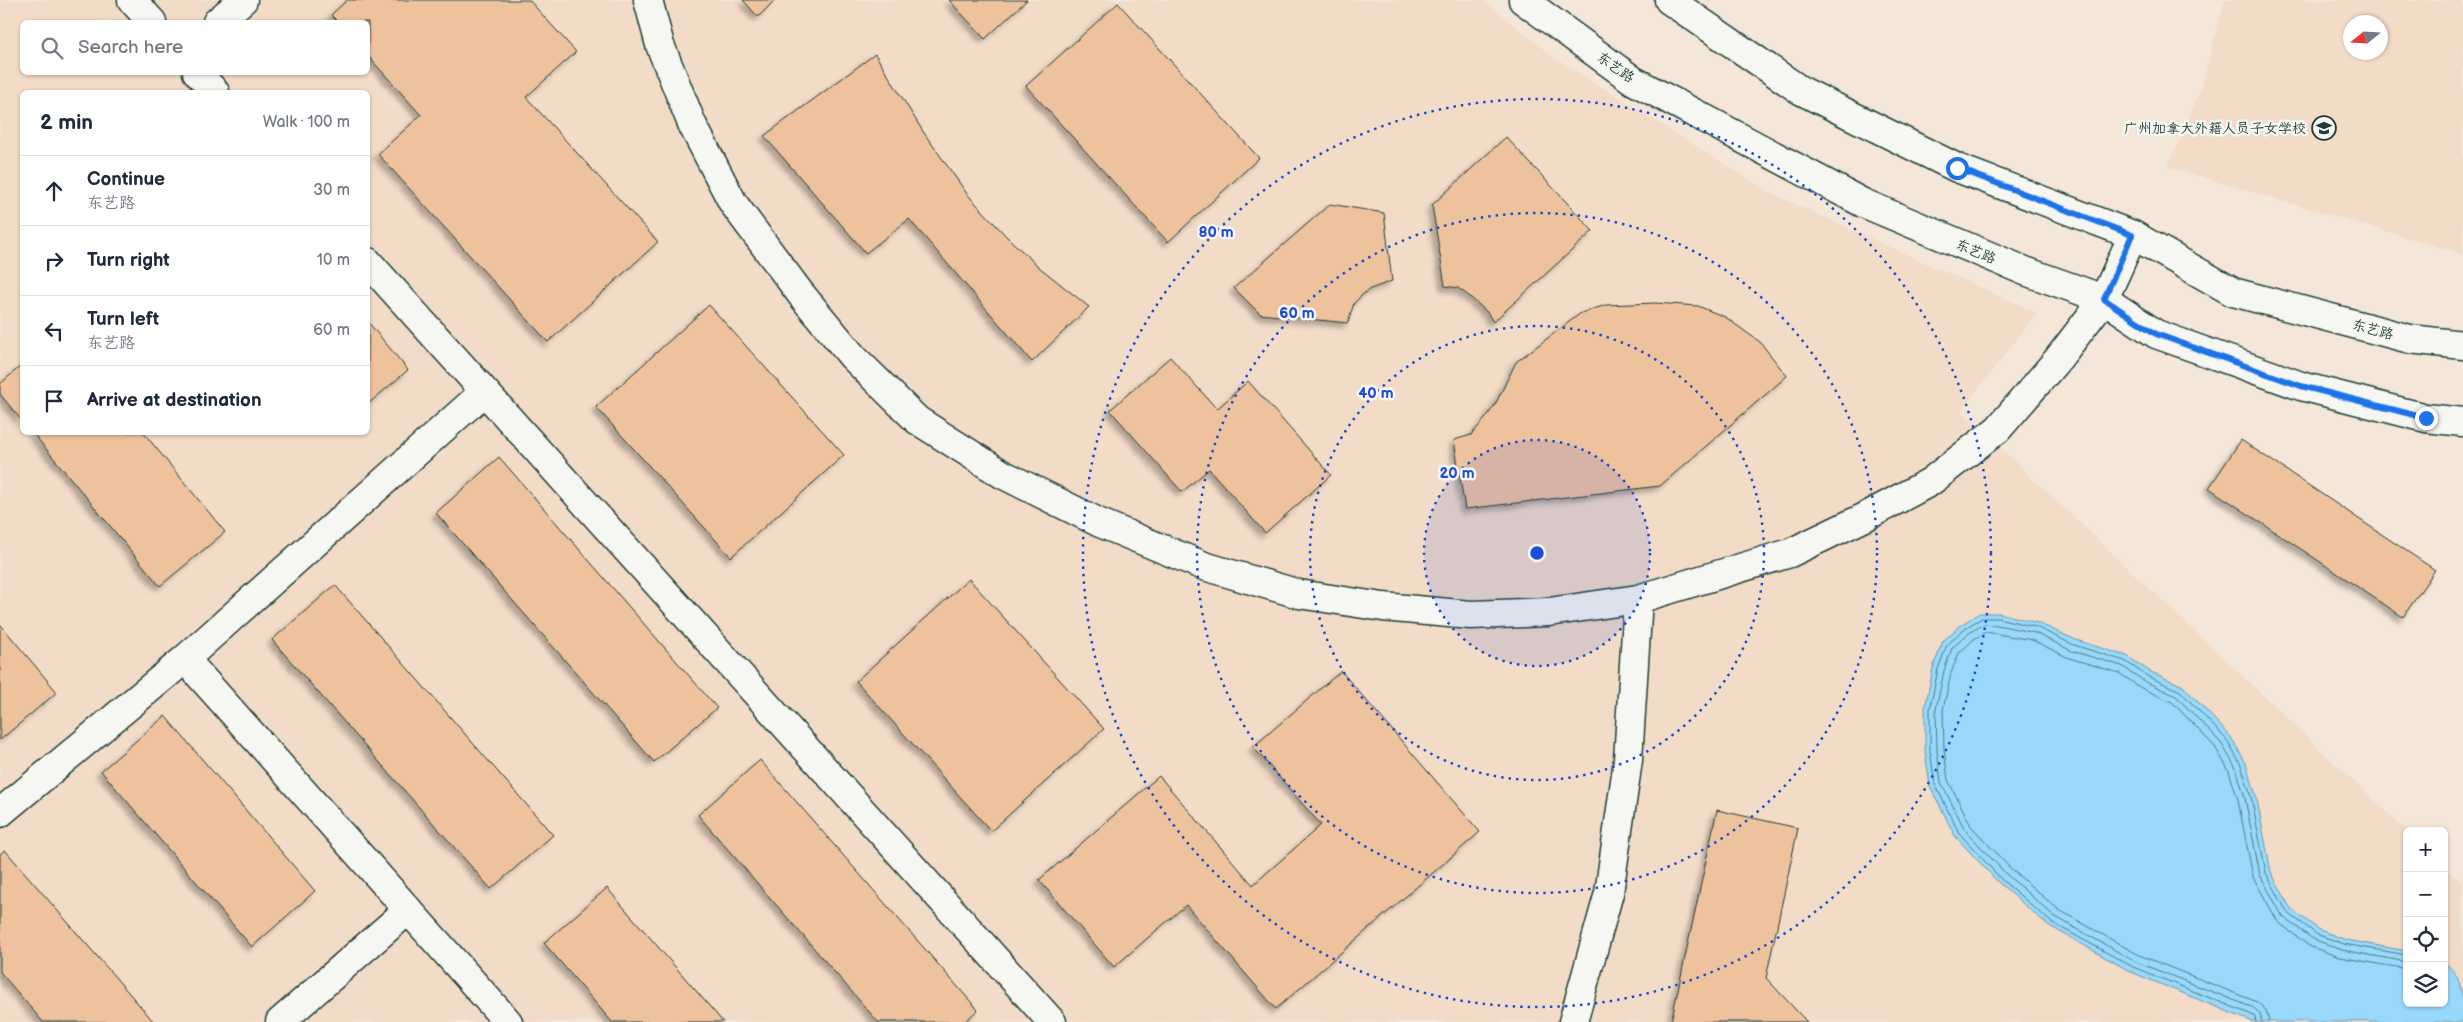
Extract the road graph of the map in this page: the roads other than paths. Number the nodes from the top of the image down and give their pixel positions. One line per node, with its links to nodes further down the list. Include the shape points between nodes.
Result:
1 (132, 0): 6 (street)
2 (243, 0): 7 (street)
3 (648, 0): 16 (street, via 660,45 692,124 733,203 800,293 853,357 917,420 1002,474 1100,522 1204,566 1299,594 1471,616 1549,612)
4 (1523, 0): 12 (street, 东艺路, via 1634,81 1863,202 2025,272)
5 (1669, 0): 10 (street, 东艺路, via 1800,90 1957,168)
6 (150, 20)
7 (220, 20)
8 (200, 75): 9 (street)
9 (213, 90)
10 (2132, 235): 12 (street); 13 (street, 东艺路, via 2233,292 2410,339)
11 (370, 264): 14 (street)
12 (2104, 299): 15 (street, 东艺路, via 2156,334 2301,386 2426,418); 16 (street, via 1998,429 1930,482 1790,553)
13 (2463, 345)
14 (484, 392): 17 (street); 22 (street)
15 (2463, 422)
16 (1638, 599): 23 (street, via 1628,760 1609,893)
17 (184, 659): 18 (street); 19 (street)
18 (0, 813)
19 (408, 910): 20 (street); 21 (street)
20 (280, 1022)
21 (508, 1022)
22 (1052, 1022)
23 (1572, 1022)

